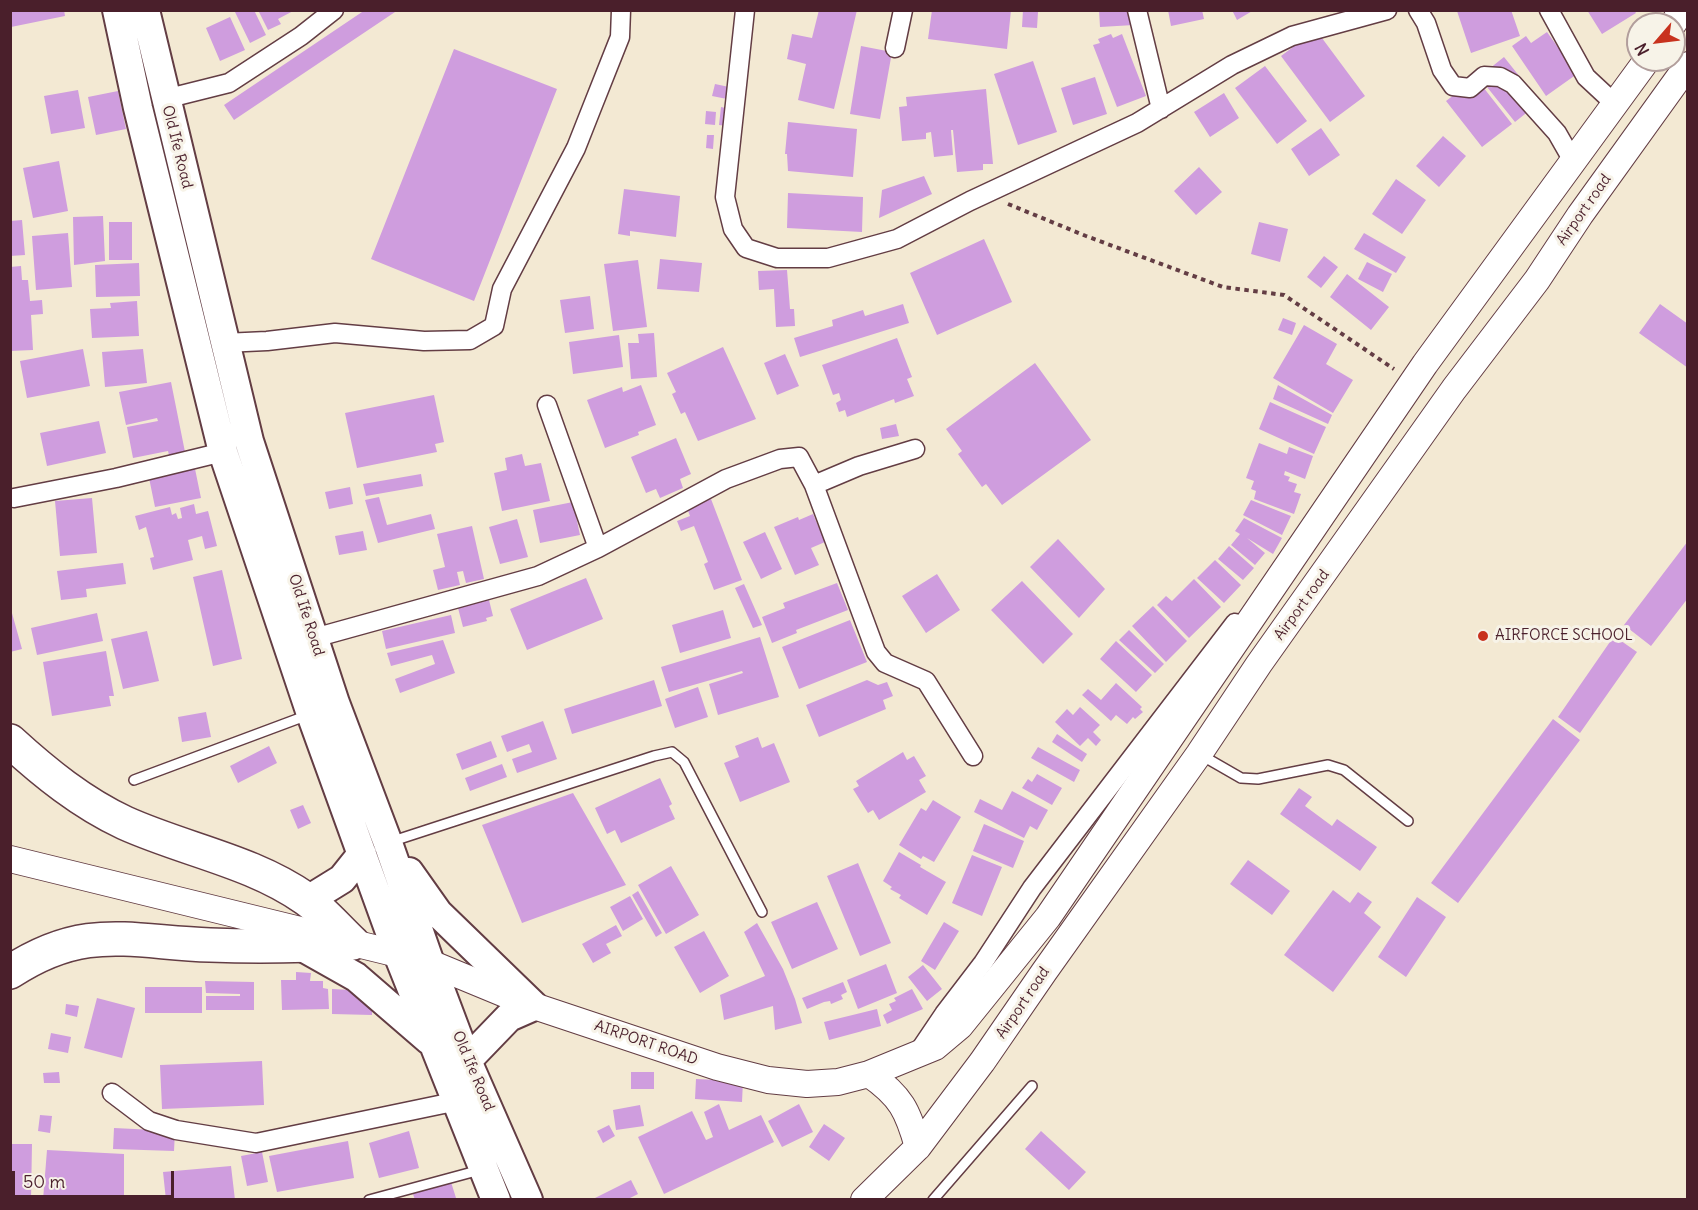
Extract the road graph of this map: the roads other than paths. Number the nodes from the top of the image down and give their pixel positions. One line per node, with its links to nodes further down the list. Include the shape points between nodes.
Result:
1 (117, 10): 22 (main road, Old Ife Road)
2 (146, 10): 14 (main road, Old Ife Road)
3 (333, 10): 14 (street, via 229,83)
4 (621, 10): 18 (street, via 620,37 600,89 576,148 502,288 494,326 470,340 424,341 334,333)
5 (745, 10): 16 (street, via 725,197 734,229 746,248 777,258 828,258 897,239)
6 (903, 10): 11 (street)
7 (1137, 10): 16 (street)
8 (1387, 10): 16 (street, via 1292,36 1233,65)
9 (1418, 10): 17 (street, via 1442,70 1453,86 1470,88 1484,76 1500,77 1513,84 1557,133)
10 (1550, 10): 15 (street, via 1586,77)
11 (895, 48)
12 (1688, 65): 28 (main road, Airport road)
13 (1638, 72): 15 (main road, Airport road)
14 (165, 99): 18 (main road, Old Ife Road)
15 (1615, 104): 17 (main road, Airport road)
16 (1161, 109)
17 (1574, 161): 19 (main road, Airport road)
18 (224, 343): 26 (main road, Old Ife Road, via 249,441)
19 (1415, 371): 27 (main road, Airport road); 47 (street, via 1272,576 1032,888)
20 (547, 405): 25 (street)
21 (915, 449): 23 (street)
22 (223, 452): 24 (street); 29 (main road, Old Ife Road)
23 (814, 485): 25 (street, via 799,457 780,459 726,479); 32 (street, via 876,651 885,663 926,681)
24 (14, 498)
25 (598, 548): 26 (street, via 538,576)
26 (314, 638): 35 (main road, Old Ife Road)
27 (1233, 647): 28 (main road); 47 (main road, Airport road, via 1048,917 960,1026 934,1047)
28 (1259, 664): 31 (main road, Airport road)
29 (310, 714): 33 (lane); 36 (main road, Old Ife Road)
30 (10, 741): 38 (highway, via 63,787 98,809 277,881)
31 (1199, 754): 34 (lane, via 1241,778 1258,779 1328,765 1344,770); 52 (main road, Airport road)
32 (973, 756)
33 (134, 780)
34 (1408, 820)
35 (388, 843): 39 (lane, via 672,752 684,762); 43 (main road, Old Ife Road); 45 (main road, via 438,913)
36 (362, 854): 38 (main road, via 342,879); 42 (main road, Old Ife Road)
37 (10, 859): 40 (main road, AIRPORT ROAD)
38 (308, 900): 40 (highway)
39 (762, 912)
40 (353, 943): 41 (highway); 42 (main road, AIRPORT ROAD)
41 (301, 946): 44 (highway, via 98,938 32,957); 46 (main road, via 356,977)
42 (398, 954): 43 (main road, AIRPORT ROAD); 46 (main road, Old Ife Road)
43 (430, 963): 45 (main road, AIRPORT ROAD); 49 (main road, Old Ife Road)
44 (10, 972)
45 (534, 1006): 48 (main road, AIRPORT ROAD, via 768,1080 807,1084); 49 (main road, via 509,1017)
46 (436, 1046): 49 (main road, Old Ife Road)
47 (917, 1054): 48 (main road, Airport road)
48 (869, 1074): 52 (main road, via 889,1087 900,1101)
49 (458, 1080): 51 (street, via 256,1143 176,1130 149,1121); 53 (main road, Old Ife Road); 56 (main road, Old Ife Road)
50 (1032, 1086): 58 (lane)
51 (112, 1092)
52 (918, 1148): 57 (main road)
53 (483, 1169): 54 (lane); 55 (main road, Old Ife Road)
54 (369, 1200)
55 (496, 1200)
56 (528, 1200)
57 (864, 1200)
58 (933, 1200)

